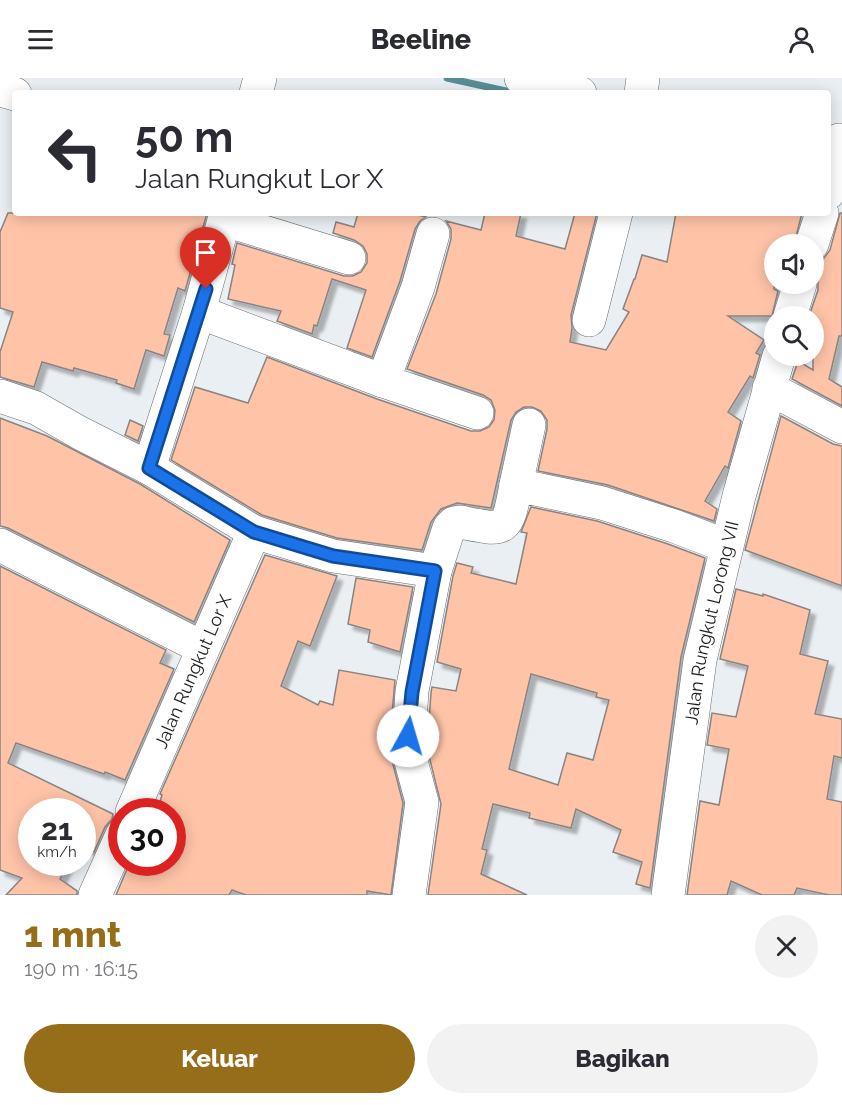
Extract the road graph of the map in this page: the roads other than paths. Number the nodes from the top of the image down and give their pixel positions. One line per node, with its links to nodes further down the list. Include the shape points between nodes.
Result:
1 (521, 78): 2 (street)
2 (568, 90)
3 (615, 216): 10 (street)
4 (819, 216): 7 (street)
5 (226, 217): 8 (street); 9 (street)
6 (433, 234): 12 (street)
7 (815, 234)
8 (349, 258)
9 (199, 312): 12 (street); 18 (street)
10 (589, 320)
11 (776, 366): 13 (street, Jalan Rungkut Lorong VII)
12 (383, 381): 15 (street)
13 (769, 388): 17 (street); 22 (street, Jalan Rungkut Lorong VII)
14 (0, 396): 18 (street, via 36,408)
15 (477, 413)
16 (529, 425): 19 (street)
17 (842, 427)
18 (149, 468): 20 (street)
19 (516, 485): 22 (street, via 602,503); 23 (street, via 510,516 504,525 496,529 460,522 449,528)
20 (254, 532): 23 (street, via 333,556); 24 (street, Jalan Rungkut Lor X)
21 (0, 545): 24 (street)
22 (726, 546): 29 (street, Jalan Rungkut Lorong VII, via 700,660)
23 (435, 571): 28 (street, via 412,692 408,736 422,802)
24 (203, 648): 25 (street, Jalan Rungkut Lor X)
25 (138, 798)
26 (108, 866): 27 (street)
27 (95, 895)
28 (409, 895)
29 (668, 895)

